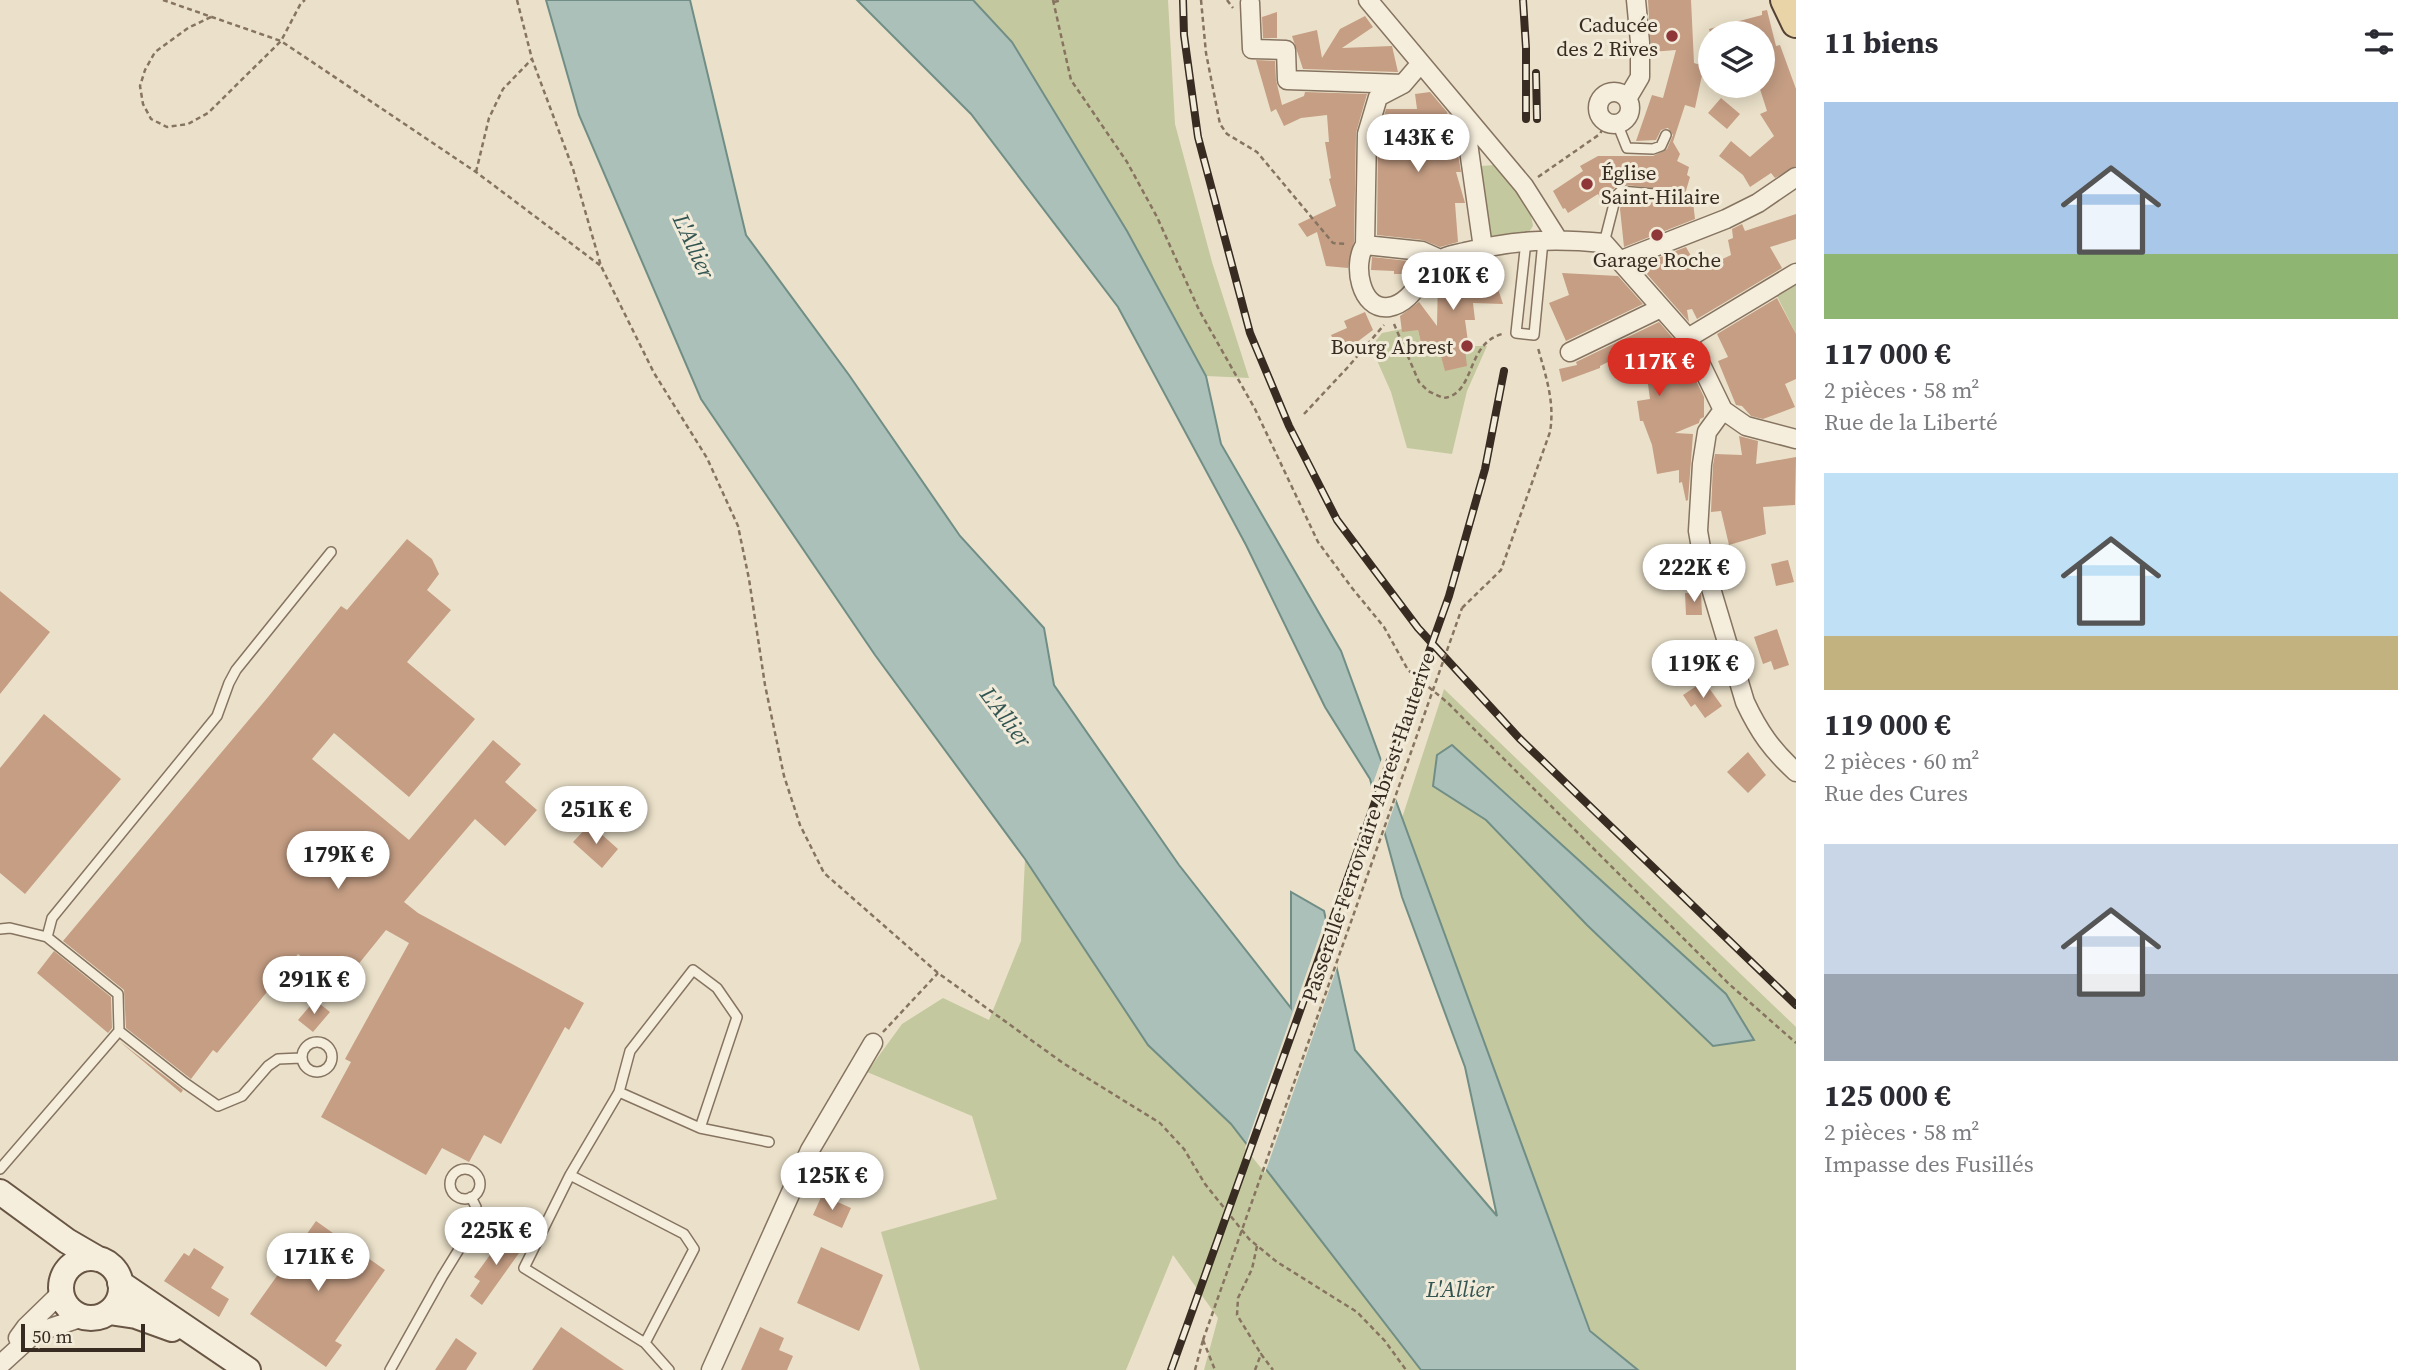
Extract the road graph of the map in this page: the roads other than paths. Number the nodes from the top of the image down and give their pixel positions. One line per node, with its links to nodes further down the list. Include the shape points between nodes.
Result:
1 (1368, 0): 7 (street)
2 (1636, 0): 6 (street)
3 (1785, 0): 5 (main road)
4 (1250, 2): 8 (street, via 1252,49 1286,50 1287,80)
5 (1796, 23)
6 (1640, 42): 9 (street, via 1629,78); 10 (street, via 1640,77)
7 (1421, 63): 8 (street); 11 (street)
8 (1404, 84): 18 (street, via 1378,97 1367,134)
9 (1606, 94): 10 (street, via 1615,92); 12 (street, via 1598,106 1600,116)
10 (1627, 99): 12 (street, via 1626,118)
11 (1464, 115): 16 (street, via 1524,186); 19 (street)
12 (1612, 123): 13 (lane, via 1627,148 1653,149 1661,146)
13 (1666, 135)
14 (1796, 177): 21 (street, via 1726,219)
15 (1654, 194): 17 (lane, via 1622,191 1616,196)
16 (1542, 240): 16 (lane, via 1534,335 1516,333); 17 (street); 19 (street)
17 (1604, 243): 21 (street)
18 (1365, 245): 20 (street, via 1422,251); 20 (street, via 1360,285 1377,305 1398,303)
19 (1483, 248): 20 (street)
20 (1440, 259)
21 (1619, 261): 23 (street)
22 (1796, 273): 24 (street)
23 (1661, 309): 24 (street); 25 (street)
24 (1688, 338): 26 (street)
25 (1570, 352)
26 (1723, 410): 27 (street, via 1746,426); 29 (street, via 1707,432 1702,464 1698,531 1704,565 1745,702 1772,750)
27 (1796, 439)
28 (331, 552): 31 (lane, via 236,670 217,716 52,918)
29 (1796, 772)
30 (0, 929): 31 (lane)
31 (47, 937): 32 (lane, via 118,994)
32 (119, 1031): 34 (lane, via 218,1106 242,1096 278,1059); 38 (lane)
33 (873, 1043): 52 (street, via 810,1150)
34 (301, 1058)
35 (619, 1092): 36 (lane); 36 (lane, via 630,1051 693,970 717,988 737,1017); 39 (lane)
36 (700, 1128): 37 (lane)
37 (769, 1142)
38 (0, 1169)
39 (570, 1175): 46 (lane, via 524,1268); 46 (lane, via 684,1234 694,1249)
40 (471, 1198): 50 (lane, via 478,1220)
41 (98, 1259): 42 (main road, via 113,1268); 43 (main road, via 71,1266); 43 (main road, via 0,1192 54,1253)
42 (120, 1283): 44 (main road, via 119,1299); 47 (main road)
43 (62, 1288): 45 (main road, via 69,1308); 48 (street)
44 (109, 1312): 45 (main road); 47 (main road, via 136,1316)
45 (83, 1317): 48 (street, via 35,1334)
46 (645, 1343): 51 (lane)
47 (219, 1356): 49 (main road)
48 (0, 1363)
49 (248, 1370)
50 (390, 1370)
51 (669, 1370)
52 (711, 1370)

